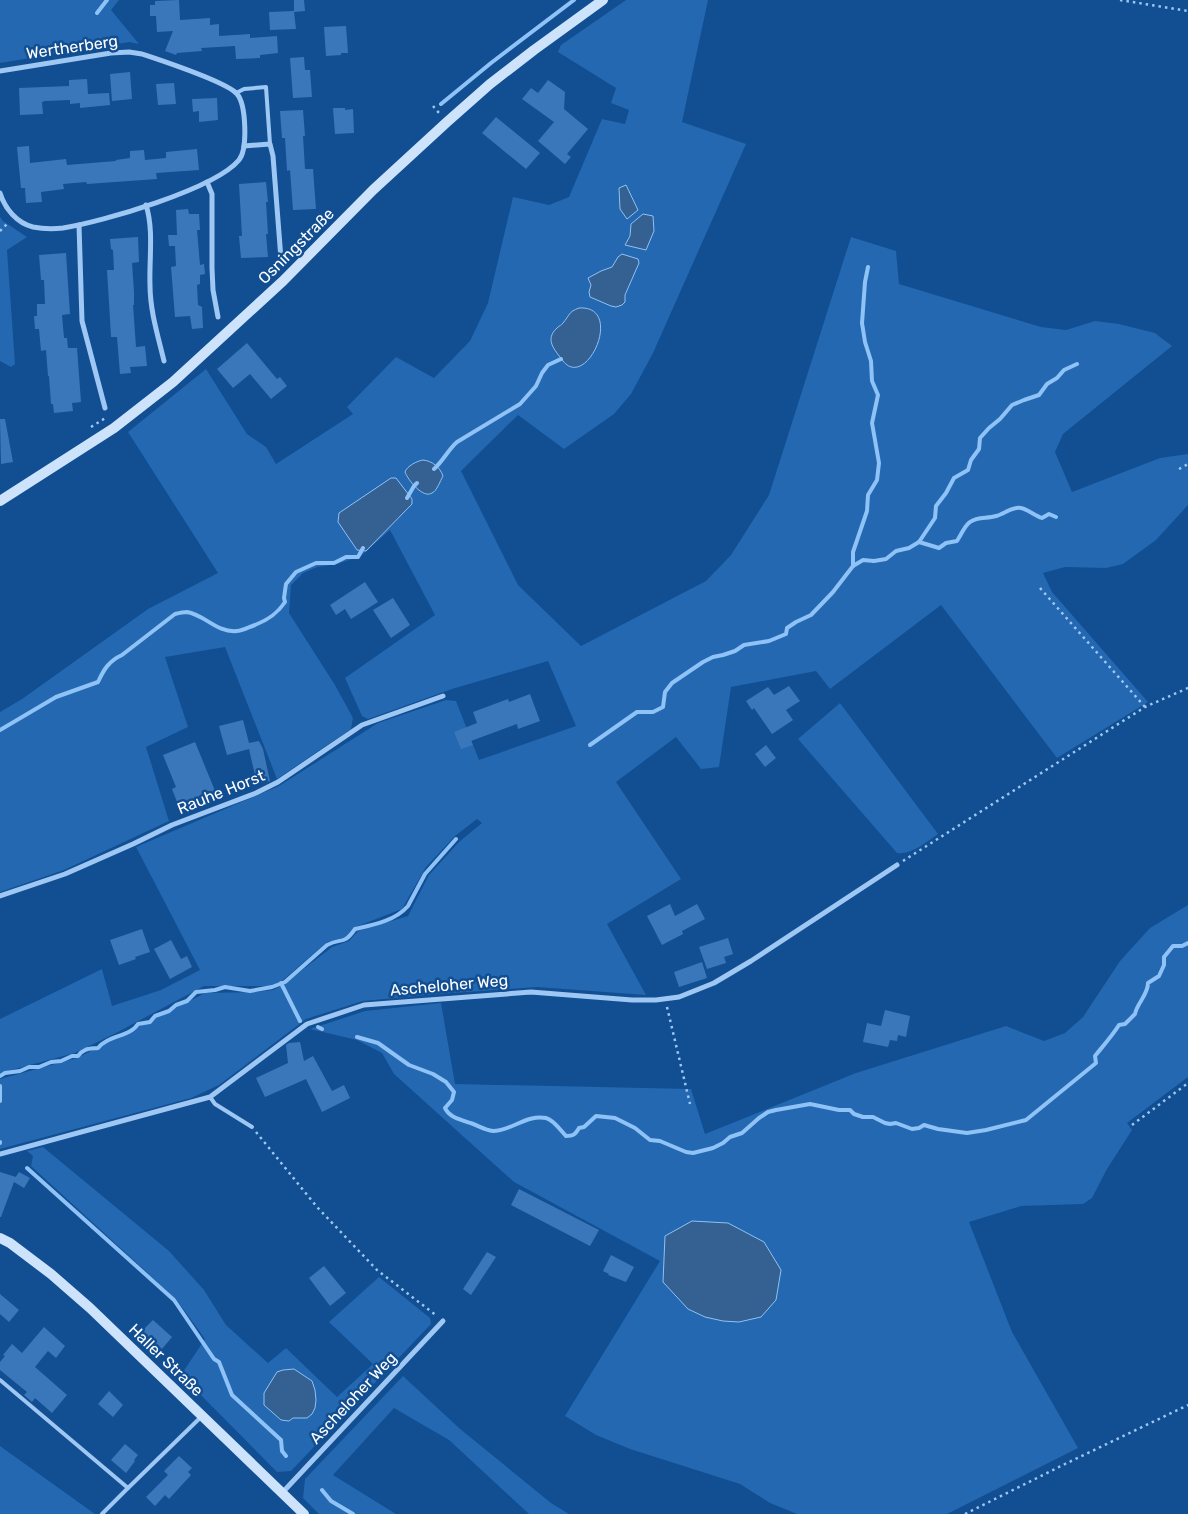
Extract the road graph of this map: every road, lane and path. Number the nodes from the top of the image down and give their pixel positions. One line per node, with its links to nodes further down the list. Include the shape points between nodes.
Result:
1 (603, 0): 22 (street, Osningstraße, via 490,84 447,122 173,382 114,428)
2 (1120, 0): 3 (path)
3 (1188, 11)
4 (0, 71): 5 (street, Wertherberg, via 129,52 221,84)
5 (236, 94): 6 (lane, via 244,89 266,87); 7 (street, via 242,104)
6 (270, 144): 7 (street); 14 (street)
7 (244, 146): 8 (street, via 240,158 230,168)
8 (207, 182): 10 (street); 15 (street, via 212,194 213,290)
9 (0, 193): 11 (street)
10 (146, 205): 12 (street); 16 (street, via 150,217 151,311)
11 (14, 216): 12 (street, via 33,227 48,229); 13 (path)
12 (79, 225): 17 (street, via 82,321)
13 (0, 231)
14 (281, 259)
15 (218, 317)
16 (164, 361)
17 (105, 408)
18 (113, 413): 19 (path)
19 (89, 429)
20 (1188, 464): 21 (path)
21 (1179, 469)
22 (0, 501)
23 (1040, 588): 26 (path)
24 (1188, 688): 26 (path)
25 (443, 696): 28 (street, Rauhe Horst, via 362,725 278,782 256,793 172,825 65,874)
26 (1145, 707): 27 (path)
27 (897, 865): 29 (street, Ascheloher Weg, via 714,983 679,997)
28 (0, 896)
29 (665, 998): 31 (street, Ascheloher Weg, via 632,1000 531,992 364,1005 306,1024); 32 (path)
30 (1188, 1083): 33 (path)
31 (210, 1097): 34 (lane, via 215,1104); 35 (street, Ascheloher Weg)
32 (690, 1104)
33 (1132, 1125)
34 (252, 1127): 37 (path, via 316,1207 376,1270)
35 (0, 1154)
36 (0, 1238): 40 (street, Haller Straße, via 51,1274 90,1308)
37 (443, 1321): 42 (street, Ascheloher Weg)
38 (0, 1380): 41 (lane)
39 (1188, 1405): 45 (path)
40 (203, 1416): 41 (lane); 42 (street, Haller Straße)
41 (128, 1488): 43 (lane)
42 (282, 1493): 44 (street, Haller Straße)
43 (102, 1514)
44 (304, 1514)
45 (965, 1514)

